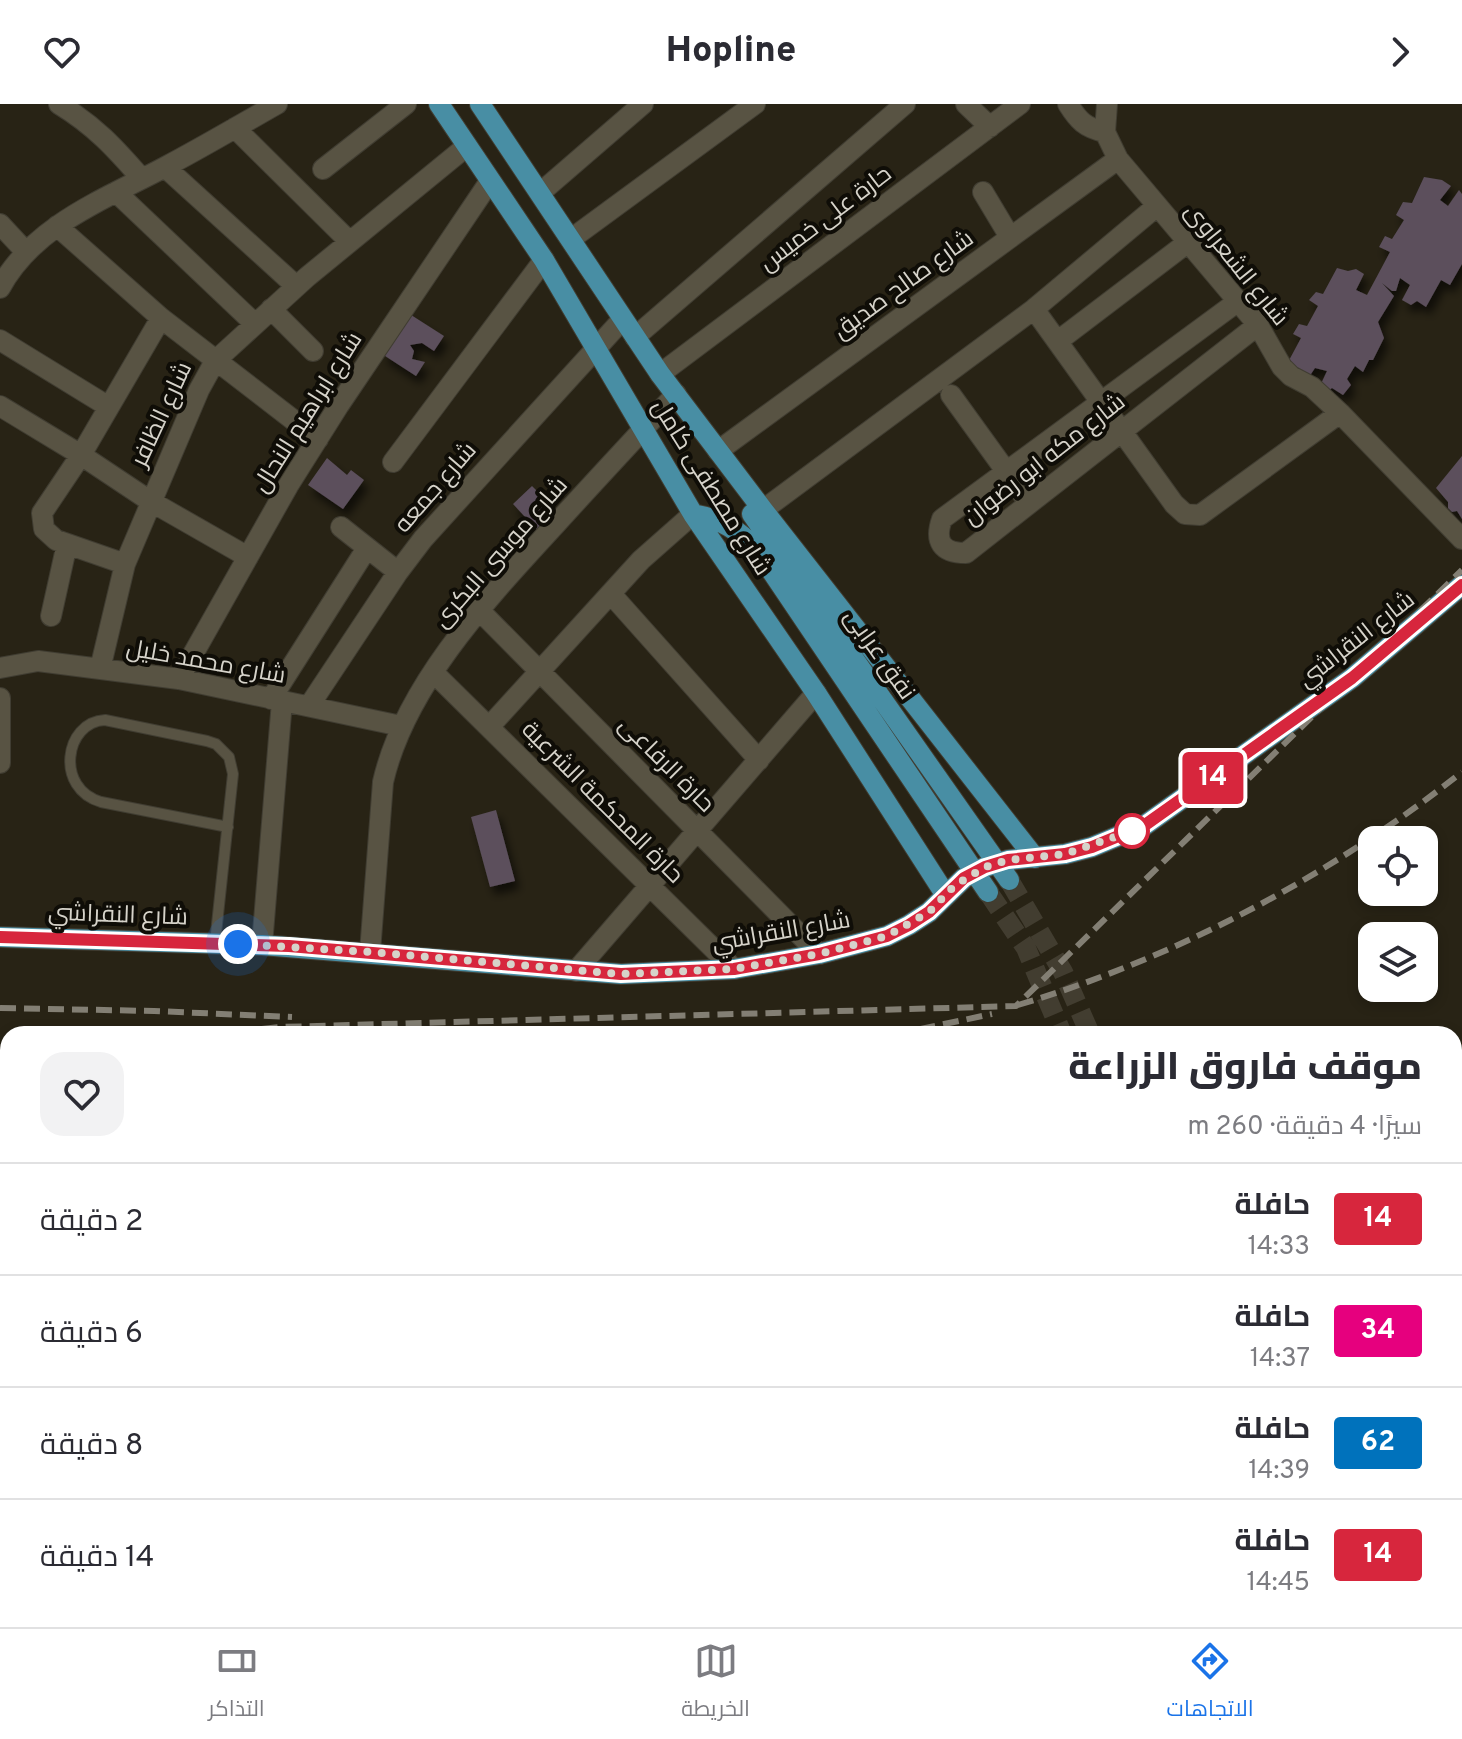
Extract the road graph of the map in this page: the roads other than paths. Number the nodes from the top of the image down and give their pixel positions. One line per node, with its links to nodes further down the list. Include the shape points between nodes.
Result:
1 (277, 104): 14 (street)
2 (406, 104): 19 (street)
3 (439, 104): 16 (main road, شارع مصطفى كامل)
4 (480, 104): 24 (main road, شارع مصطفى كامل)
5 (643, 104): 24 (street)
6 (755, 104): 29 (street)
7 (905, 104): 43 (street)
8 (966, 104): 13 (street)
9 (1020, 104): 13 (street, حارة على خميس)
10 (1068, 104): 15 (street, via 1089,129)
11 (1107, 104): 15 (street, شارع الشعراوى)
12 (70, 105): 20 (street)
13 (990, 127): 49 (street, حارة على خميس)
14 (235, 128): 18 (street); 30 (street)
15 (1105, 132): 17 (street, شارع الشعراوى)
16 (467, 146): 21 (main road, شارع مصطفى كامل); 30 (street, شارع الظافر)
17 (1118, 159): 25 (street, شارع الشعراوى); 28 (street, شارع صالح صديق)
18 (165, 167): 20 (street); 34 (street)
19 (323, 169)
20 (142, 179): 22 (street)
21 (490, 181): 33 (main road, شارع مصطفى كامل); 58 (street, شارع ابراهيم النحال)
22 (116, 192): 27 (street); 41 (street)
23 (983, 192): 28 (street)
24 (540, 193): 29 (main road, شارع مصطفى كامل)
25 (1157, 206): 31 (street, شارع الشعراوى); 38 (street)
26 (0, 224): 32 (street)
27 (57, 226): 32 (street); 39 (street)
28 (1010, 237): 59 (street, شارع صالح صديق)
29 (571, 239): 40 (main road, شارع مصطفى كامل)
30 (349, 241): 34 (street, شارع الظافر)
31 (1187, 243): 36 (street, شارع الشعراوى); 45 (street)
32 (26, 252): 35 (street)
33 (544, 260): 46 (main road, شارع مصطفى كامل); 61 (street)
34 (296, 286): 37 (street, شارع الظافر)
35 (0, 288)
36 (1237, 302): 42 (street, شارع الشعراوى); 52 (street, شارع مكه ابو رضوان)
37 (271, 309): 41 (street, شارع الظافر); 47 (street)
38 (1034, 309): 45 (street); 65 (street)
39 (161, 318): 48 (street); 54 (street)
40 (622, 320): 43 (main road, شارع مصطفى كامل); 46 (street, شارع جمعه)
41 (254, 323): 48 (street, شارع الظافر)
42 (1258, 325): 55 (street, شارع الشعراوى, via 1282,367); 57 (street, شارع مكه ابو رضوان)
43 (635, 337): 49 (main road, شارع مصطفى كامل)
44 (0, 340): 54 (street)
45 (1058, 341): 52 (street)
46 (596, 346): 56 (main road, شارع مصطفى كامل); 73 (street, شارع جمعه, via 446,511)
47 (313, 351)
48 (215, 361): 58 (street); 63 (street, شارع الظافر)
49 (660, 374): 50 (main road, شارع مصطفى كامل)
50 (676, 394): 56 (street, شارع موسى البكرى); 59 (main road, شارع مصطفى كامل)
51 (951, 395): 62 (street)
52 (1102, 402): 57 (street); 62 (street, شارع مكه ابو رضوان)
53 (0, 406): 60 (street)
54 (109, 407): 60 (street)
55 (1340, 413): 57 (street, via 1200,515 1185,514 1174,504); 68 (street, شارع الشعراوى)
56 (644, 429): 66 (main road, شارع مصطفى كامل); 76 (street, شارع موسى البكرى)
57 (1122, 431): 64 (street, شارع مكه ابو رضوان)
58 (318, 439): 71 (street, شارع ابراهيم النحال)
59 (718, 451): 65 (main road, شارع مصطفى كامل); 94 (main road, نفق عرابى, via 762,531)
60 (81, 455): 63 (street); 69 (street, via 42,513 44,529)
61 (393, 462)
62 (1007, 472): 64 (street); 64 (street, شارع مكه ابو رضوان, via 942,519 942,545 953,553 966,553)
63 (150, 501): 71 (street); 72 (street, شارع الظافر)
64 (1029, 503)
65 (763, 510): 93 (main road, شارع مصطفى كامل)
66 (693, 514): 75 (street); 83 (main road, شارع مصطفى كامل); 95 (main road, نفق عرابى, via 725,523 758,551)
67 (341, 527): 70 (street)
68 (1462, 539)
69 (67, 544): 72 (street); 77 (street)
70 (367, 548): 73 (street); 85 (street)
71 (248, 557): 82 (street, شارع ابراهيم النحال)
72 (125, 564): 79 (street, شارع الظافر)
73 (398, 572): 86 (street, شارع جمعه)
74 (1462, 585): 93 (main road, شارع النقراشي, via 1352,678 1170,810 1092,847)
75 (611, 594): 80 (street); 89 (street)
76 (479, 610): 80 (street, حارة الرفاعى); 81 (street, شارع موسى البكرى)
77 (51, 616)
78 (0, 668): 79 (street, شارع محمد خليل, via 38,661)
79 (100, 669): 82 (street, شارع محمد خليل)
80 (541, 672): 88 (street); 92 (street, حارة الرفاعى)
81 (434, 673): 87 (street, شارع موسى البكرى); 88 (street, حارة المحكمة الشرعية)
82 (179, 679): 85 (street, شارع محمد خليل)
83 (816, 693): 89 (street); 99 (main road, شارع مصطفى كامل)
84 (0, 698): 90 (street)
85 (276, 700): 86 (street, شارع محمد خليل); 102 (street)
86 (309, 706): 87 (street, شارع محمد خليل)
87 (401, 726): 103 (street, شارع موسى البكرى, via 383,782)
88 (489, 727): 97 (street, حارة المحكمة الشرعية)
89 (759, 760): 92 (street)
90 (0, 763)
91 (228, 827): 91 (lane, via 233,765 216,744 105,720 88,723 77,735 71,777 82,794); 101 (lane)
92 (696, 830): 97 (street); 104 (street, حارة الرفاعى)
93 (1035, 858): 94 (main road, شارع النقراشي)
94 (997, 863): 95 (main road, شارع النقراشي); 96 (main road, نفق عرابى)
95 (975, 872): 98 (main road, نفق عرابى); 99 (main road, شارع النقراشي)
96 (1009, 880)
97 (650, 885): 105 (street, حارة المحكمة الشرعية); 106 (street)
98 (988, 892)
99 (945, 894): 104 (main road, شارع النقراشي, via 929,912 898,931)
100 (0, 937): 101 (main road, شارع النقراشي)
101 (215, 943): 102 (main road, شارع النقراشي)
102 (262, 945): 103 (main road, شارع النقراشي)
103 (370, 952): 106 (main road, شارع النقراشي)
104 (819, 954): 105 (main road, شارع النقراشي)
105 (734, 969): 106 (main road, شارع النقراشي)
106 (576, 971)

